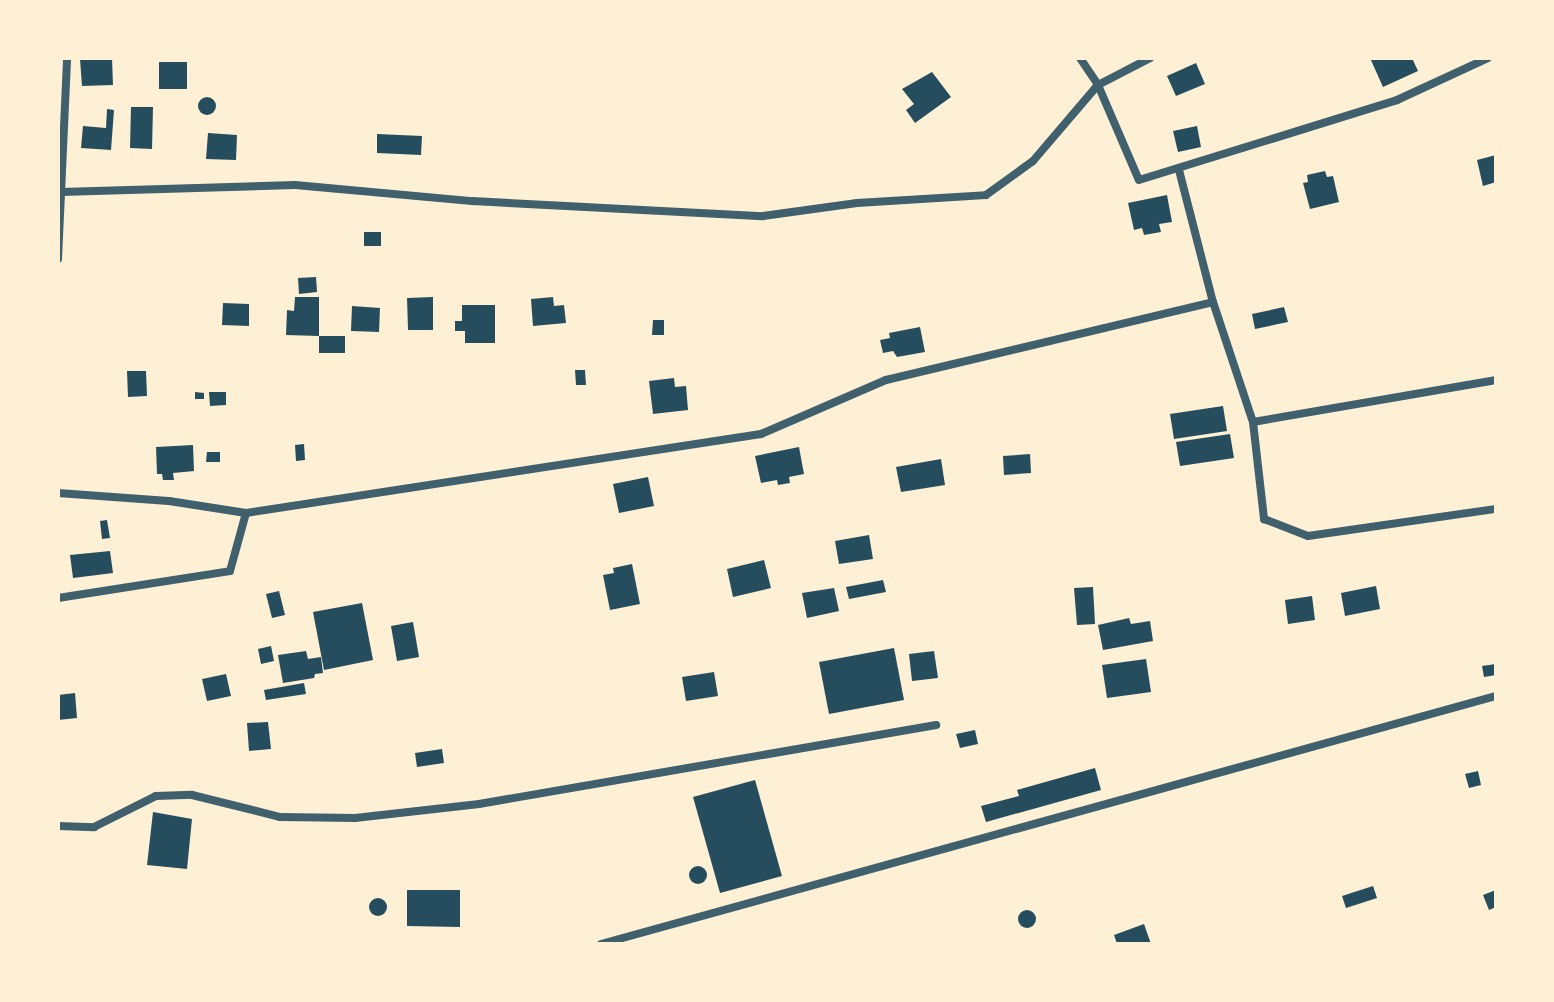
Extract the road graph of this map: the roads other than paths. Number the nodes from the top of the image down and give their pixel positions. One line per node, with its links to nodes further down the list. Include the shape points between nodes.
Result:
1 (67, 58): 7 (street)
2 (1080, 58): 5 (street)
3 (1150, 58): 5 (street)
4 (1488, 58): 6 (street, via 1397,100)
5 (1098, 85): 6 (street, via 1139,180); 7 (street, via 1033,161 986,195 857,203 763,216 472,201 295,185)
6 (1179, 170): 9 (street)
7 (61, 192): 8 (street)
8 (58, 259)
9 (1213, 302): 11 (street); 14 (street, via 886,380 761,434)
10 (1496, 380): 11 (street)
11 (1253, 422): 13 (street, via 1264,519 1308,536)
12 (58, 493): 14 (street)
13 (1496, 509)
14 (246, 513): 15 (street, via 230,571)
15 (58, 598)
16 (1496, 696): 19 (street)
17 (936, 725): 18 (street, via 463,806 355,818 280,817 192,795 156,796 94,827)
18 (58, 826)
19 (601, 944)

